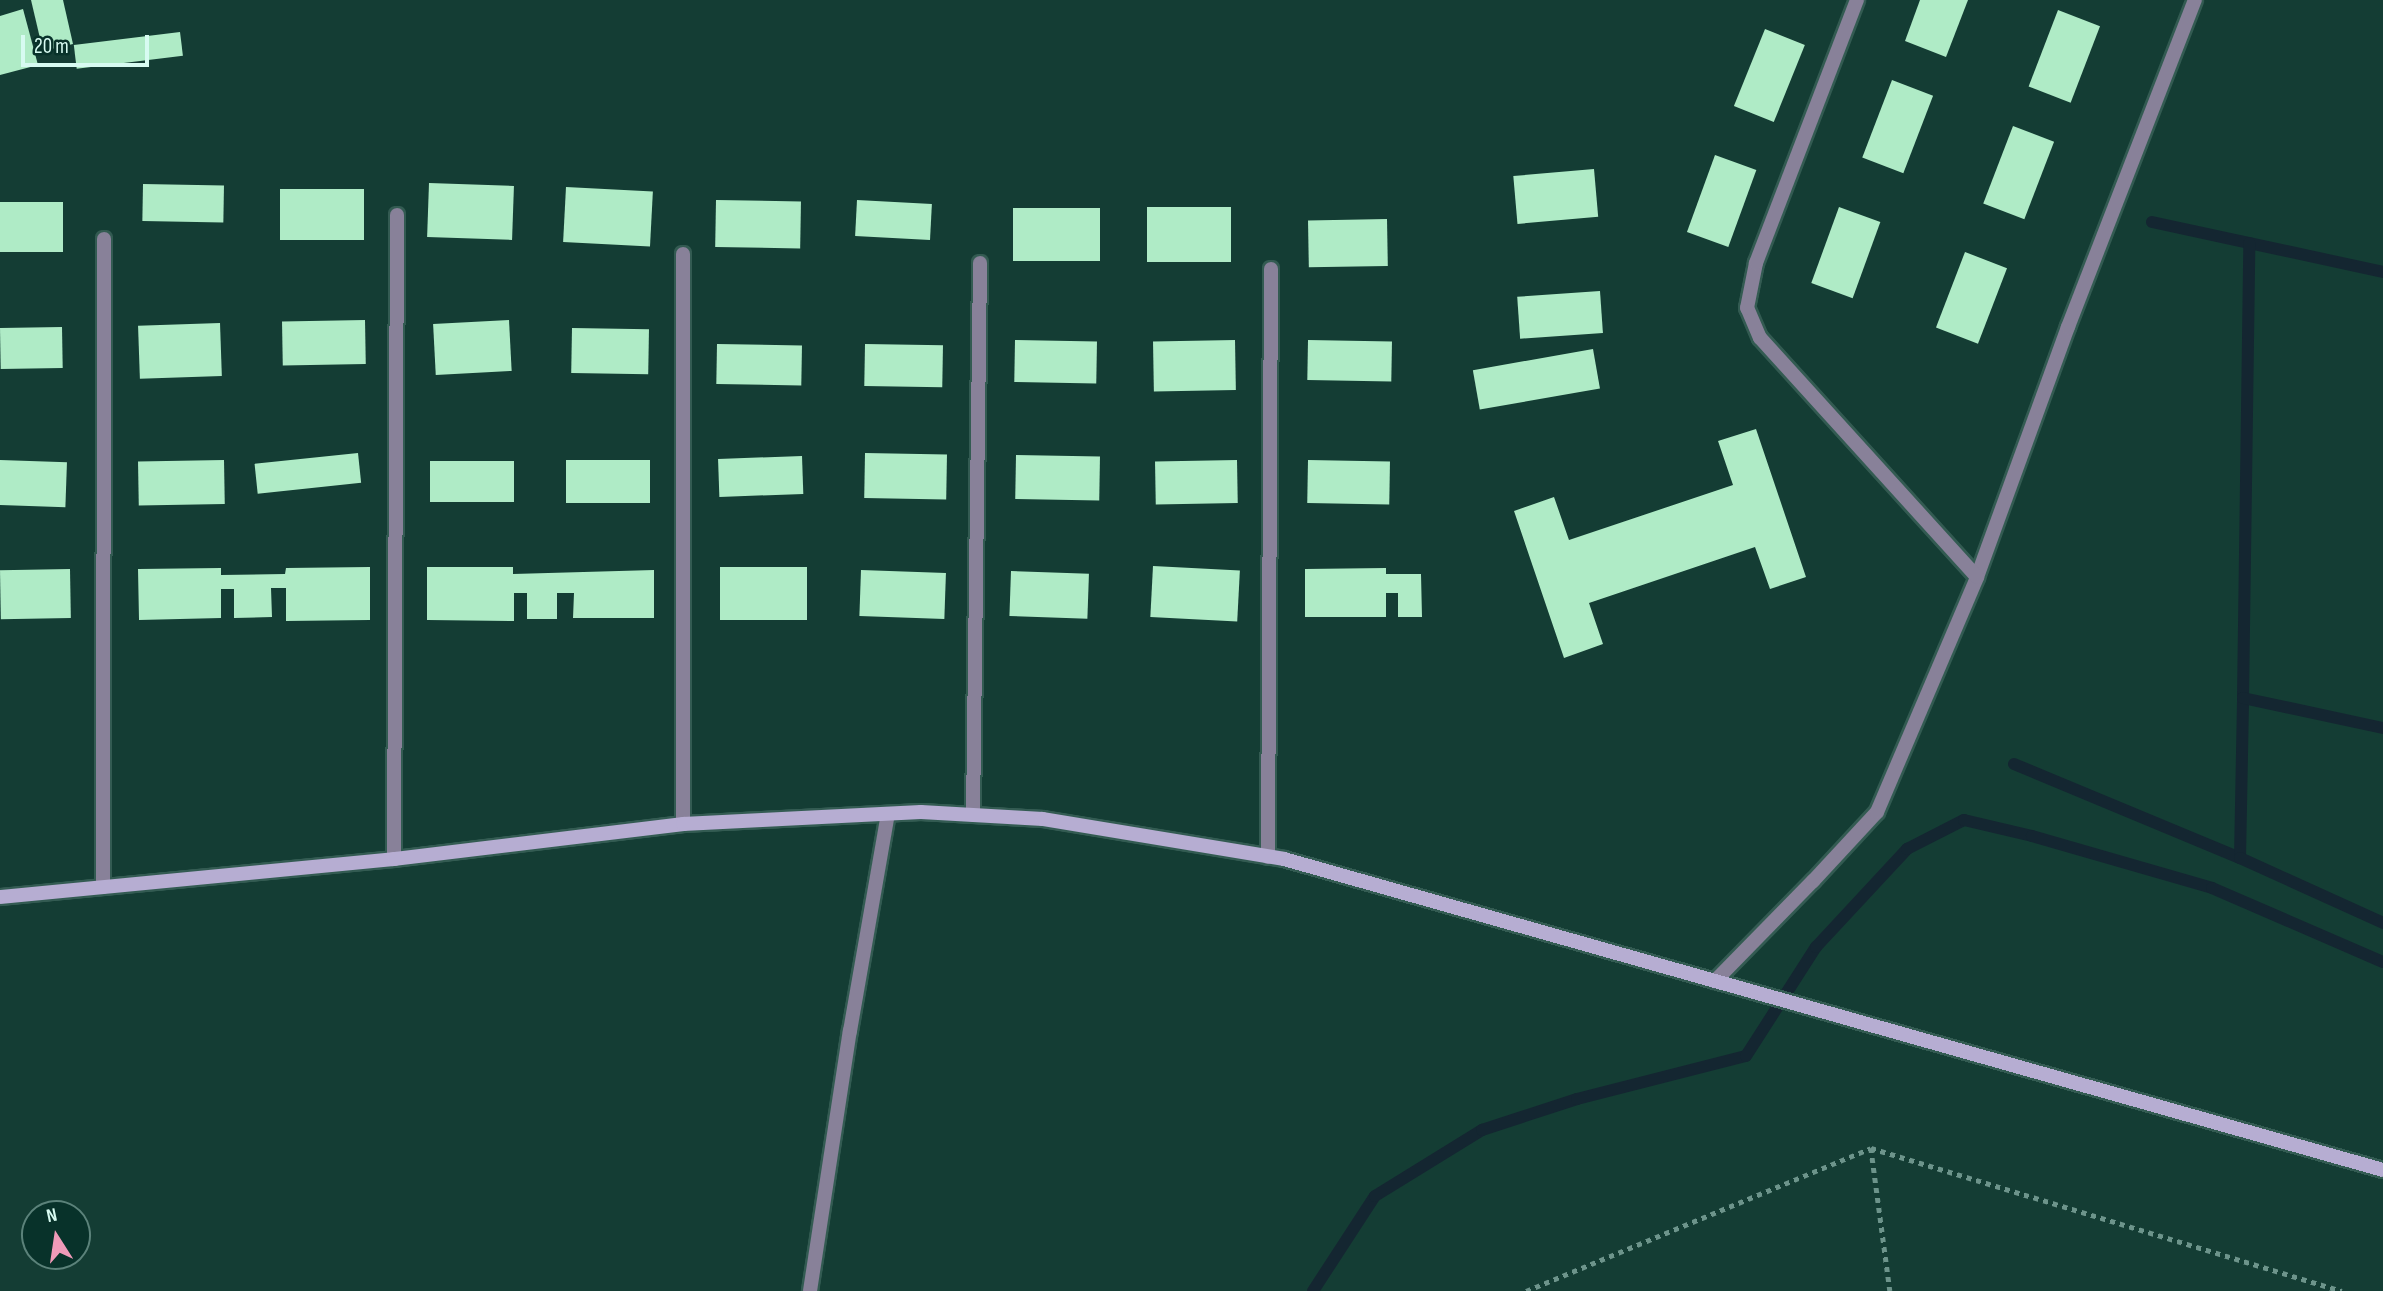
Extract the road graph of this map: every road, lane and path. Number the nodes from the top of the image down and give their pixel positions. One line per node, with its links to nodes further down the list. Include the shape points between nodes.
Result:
1 (1857, 0): 8 (street, via 1756,263 1748,308 1760,338)
2 (2195, 0): 8 (street)
3 (397, 215): 13 (street)
4 (104, 239): 14 (street)
5 (683, 254): 11 (street)
6 (980, 263): 10 (street)
7 (1271, 269): 12 (street)
8 (1977, 577): 16 (street, via 1877,811)
9 (888, 814): 10 (main road); 11 (main road); 19 (street)
10 (973, 815): 12 (main road, via 1043,819)
11 (683, 824): 13 (main road)
12 (1268, 857): 16 (main road)
13 (394, 859): 14 (main road)
14 (103, 887): 15 (main road)
15 (0, 897)
16 (1715, 981): 18 (main road)
17 (1871, 1148): 20 (path); 21 (path); 22 (path)
18 (2383, 1170)
19 (810, 1291)
20 (1526, 1291)
21 (1890, 1291)
22 (2342, 1291)

